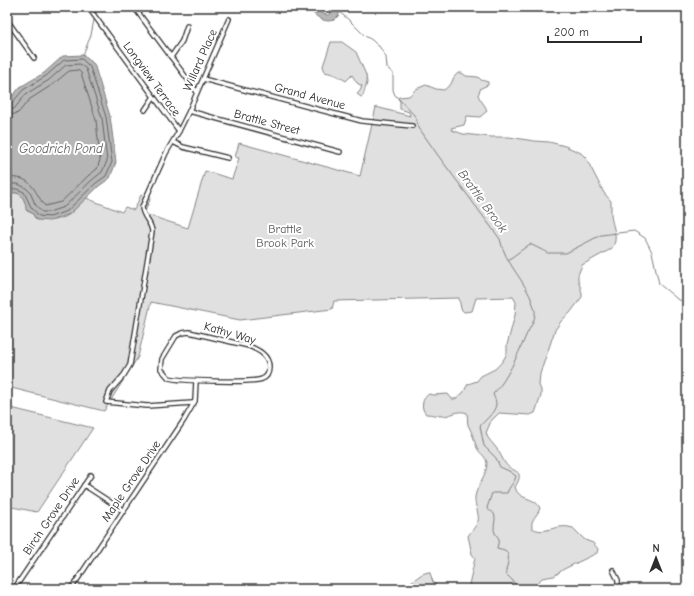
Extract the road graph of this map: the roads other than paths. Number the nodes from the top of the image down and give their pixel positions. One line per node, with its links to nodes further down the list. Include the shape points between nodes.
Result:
1 (88, 7): 10 (street, Longview Terrace)
2 (134, 7): 6 (street)
3 (229, 19): 8 (street, Willard Place)
4 (7, 20): 7 (street)
5 (187, 26): 6 (street, via 182,41)
6 (170, 57): 9 (street)
7 (34, 58)
8 (203, 79): 9 (street, Willard Place); 13 (street, Grand Avenue, via 362,121)
9 (197, 92): 12 (street, Willard Place)
10 (153, 98): 11 (street); 14 (street, Longview Terrace)
11 (145, 110)
12 (189, 111): 14 (street, Willard Place); 16 (street, Brattle Street)
13 (412, 126)
14 (179, 131): 15 (street, Longview Terrace)
15 (173, 142): 17 (street, via 183,147); 19 (street, Longview Terrace, via 141,208 143,215 151,224 152,232 132,355 130,365 110,391 106,402 147,406)
16 (340, 152)
17 (228, 158)
18 (196, 381): 18 (street, Kathy Way, via 169,378 161,369 162,359 176,336 182,333 189,332 249,346 265,356 269,363 268,374 263,379); 19 (street, Maple Grove Drive)
19 (193, 403): 22 (street, Maple Grove Drive)
20 (91, 475): 21 (street, Birch Grove Drive)
21 (84, 485): 22 (street); 24 (street, Birch Grove Drive)
22 (124, 511): 25 (street, Maple Grove Drive)
23 (613, 570): 26 (street, via 618,580)
24 (14, 589)
25 (71, 589)
26 (618, 589)

